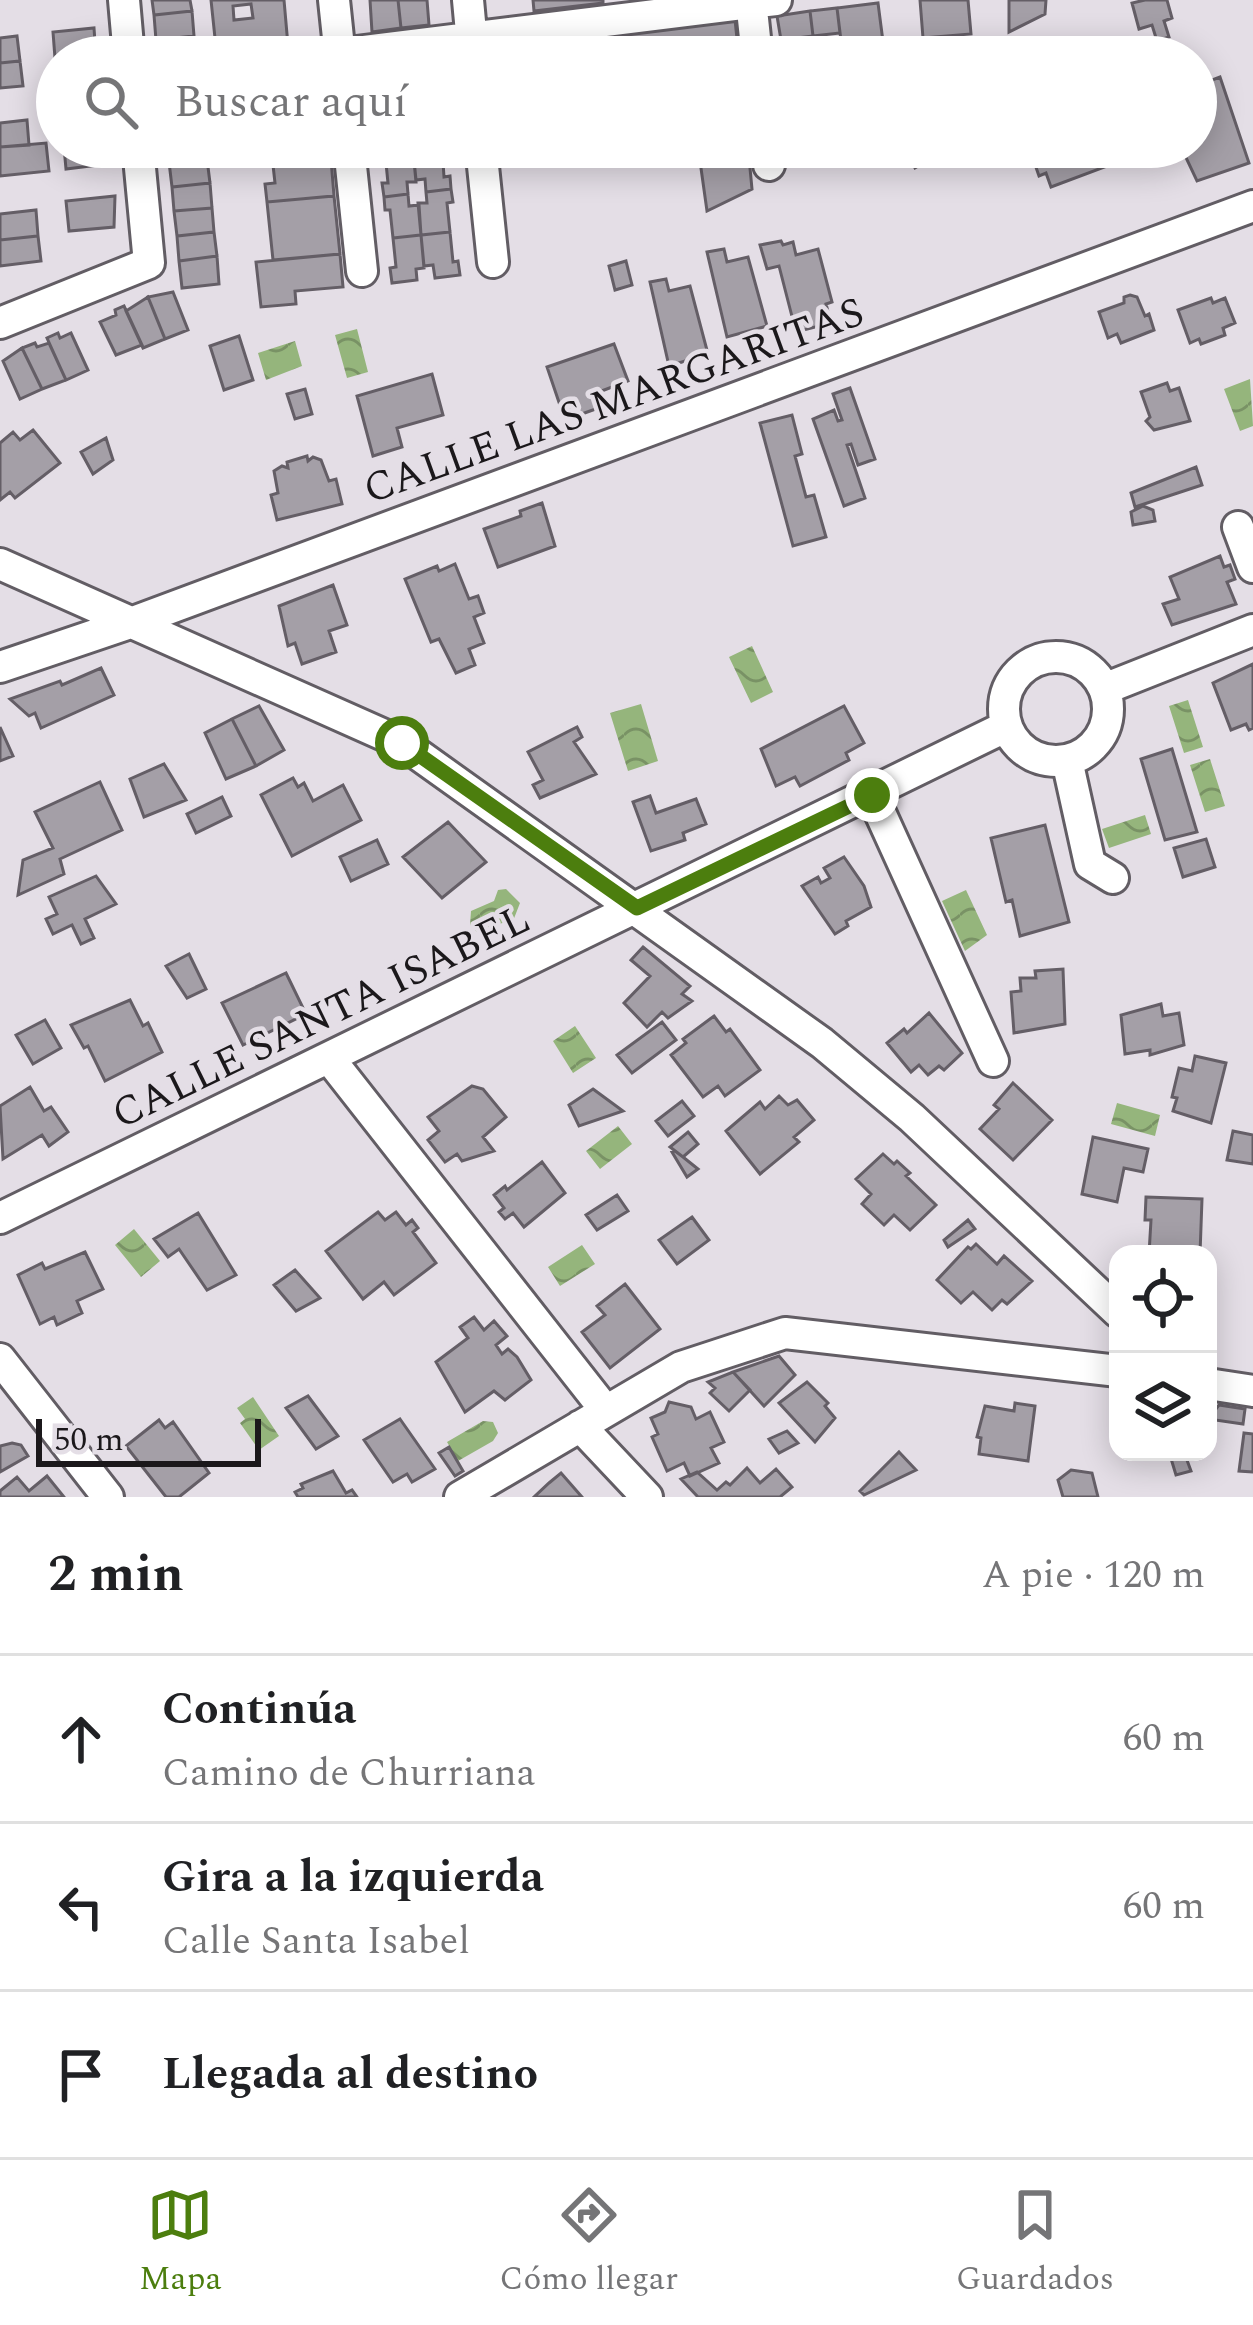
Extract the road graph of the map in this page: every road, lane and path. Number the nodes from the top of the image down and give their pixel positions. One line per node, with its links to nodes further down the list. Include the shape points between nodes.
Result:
1 (124, 0): 5 (street)
2 (334, 0): 6 (street)
3 (467, 0): 7 (street)
4 (760, 1): 8 (street); 9 (street)
5 (127, 36)
6 (338, 36)
7 (471, 36)
8 (541, 36)
9 (759, 36)
10 (140, 168): 16 (street, via 148,263)
11 (351, 168): 15 (street)
12 (484, 168): 14 (street)
13 (1253, 206): 20 (street, CALLE LAS MARGARITAS)
14 (493, 262)
15 (362, 271)
16 (0, 323)
17 (1238, 527): 19 (street)
18 (0, 564): 20 (street)
19 (1253, 567)
20 (133, 622): 22 (street, CALLE LAS MARGARITAS); 28 (street, via 402,743)
21 (1253, 630): 23 (street)
22 (0, 667)
23 (1104, 689): 24 (street, via 1081,663 1046,658 1016,675 1004,708); 25 (street, via 1108,707 1097,741)
24 (1007, 726): 25 (street, via 1037,758); 26 (street, CALLE SANTA ISABEL)
25 (1067, 760): 27 (street, via 1090,865)
26 (872, 795): 28 (street, CALLE SANTA ISABEL); 30 (street)
27 (1112, 878)
28 (637, 908): 29 (street, CALLE SANTA ISABEL); 32 (street, via 912,1118)
29 (328, 1058): 31 (street, CALLE SANTA ISABEL); 37 (street)
30 (993, 1061)
31 (0, 1218)
32 (1109, 1304)
33 (0, 1359): 38 (street)
34 (1109, 1370): 37 (street, via 784,1333 681,1366)
35 (1217, 1385): 36 (street)
36 (1253, 1391)
37 (593, 1419): 39 (street); 40 (street)
38 (108, 1497)
39 (460, 1497)
40 (647, 1497)

